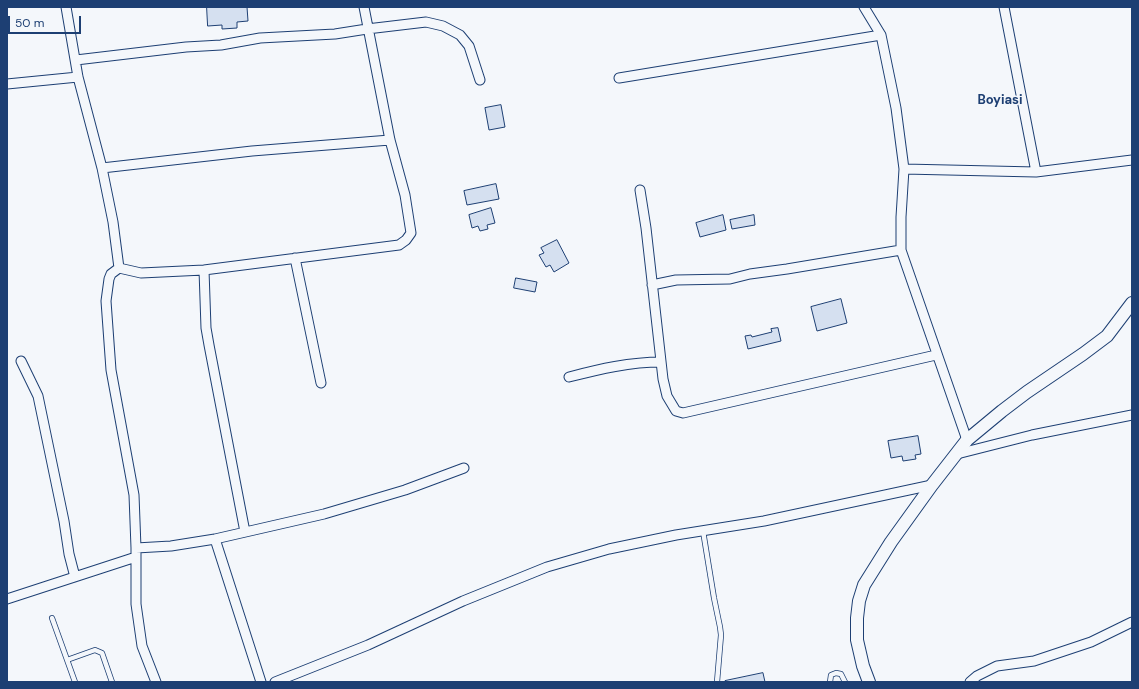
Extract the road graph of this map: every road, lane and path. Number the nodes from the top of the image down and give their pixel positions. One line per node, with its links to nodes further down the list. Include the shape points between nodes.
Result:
1 (66, 7): 7 (street)
2 (364, 7): 5 (street)
3 (864, 7): 6 (street)
4 (1004, 7): 16 (street)
5 (367, 28): 7 (street, via 335,34 260,38 221,45); 10 (street, via 426,22 443,26 460,34 469,46); 12 (street)
6 (882, 35): 9 (street); 15 (street)
7 (76, 60): 8 (street)
8 (78, 77): 11 (street); 14 (street)
9 (619, 78)
10 (480, 80)
11 (7, 84)
12 (390, 140): 14 (street, via 252,151); 19 (street, via 406,195 411,233 406,240 399,245)
13 (1132, 160): 16 (street)
14 (102, 168): 20 (street)
15 (904, 169): 16 (street); 18 (street)
16 (1036, 172)
17 (640, 190): 22 (street)
18 (901, 250): 22 (street, via 730,279 681,280); 24 (street)
19 (295, 258): 21 (street); 28 (street)
20 (119, 268): 21 (street, via 141,273); 37 (street, via 109,279 106,301 111,370 134,495)
21 (204, 270): 35 (street, via 206,328)
22 (652, 285): 26 (street)
23 (1132, 303): 30 (street, via 1107,336 1020,396)
24 (936, 354): 26 (street, via 683,413 676,411 667,396); 30 (street)
25 (21, 361): 38 (street, via 38,396)
26 (661, 362): 27 (street, via 626,364)
27 (569, 377)
28 (321, 383)
29 (1132, 415): 31 (street)
30 (966, 440): 31 (street)
31 (957, 454): 33 (street)
32 (464, 468): 35 (street, via 405,490 324,514)
33 (932, 485): 34 (street, via 764,521); 51 (street, via 864,584 859,601 857,640)
34 (702, 531): 47 (street, via 609,549 548,567 368,645); 48 (lane, via 721,635)
35 (245, 532): 36 (street)
36 (215, 539): 37 (street); 46 (street)
37 (136, 553): 38 (street); 45 (street, via 136,604 142,646)
38 (75, 577): 39 (street)
39 (7, 598)
40 (52, 618): 42 (lane)
41 (1132, 622): 52 (street, via 1091,642 1034,661 998,666)
42 (67, 660): 43 (lane); 44 (lane, via 96,650 100,651)
43 (75, 682)
44 (112, 682)
45 (156, 682)
46 (261, 682)
47 (275, 682)
48 (717, 682)
49 (830, 682): 50 (lane, via 831,676 839,673)
50 (845, 682)
51 (868, 682)
52 (970, 682)

